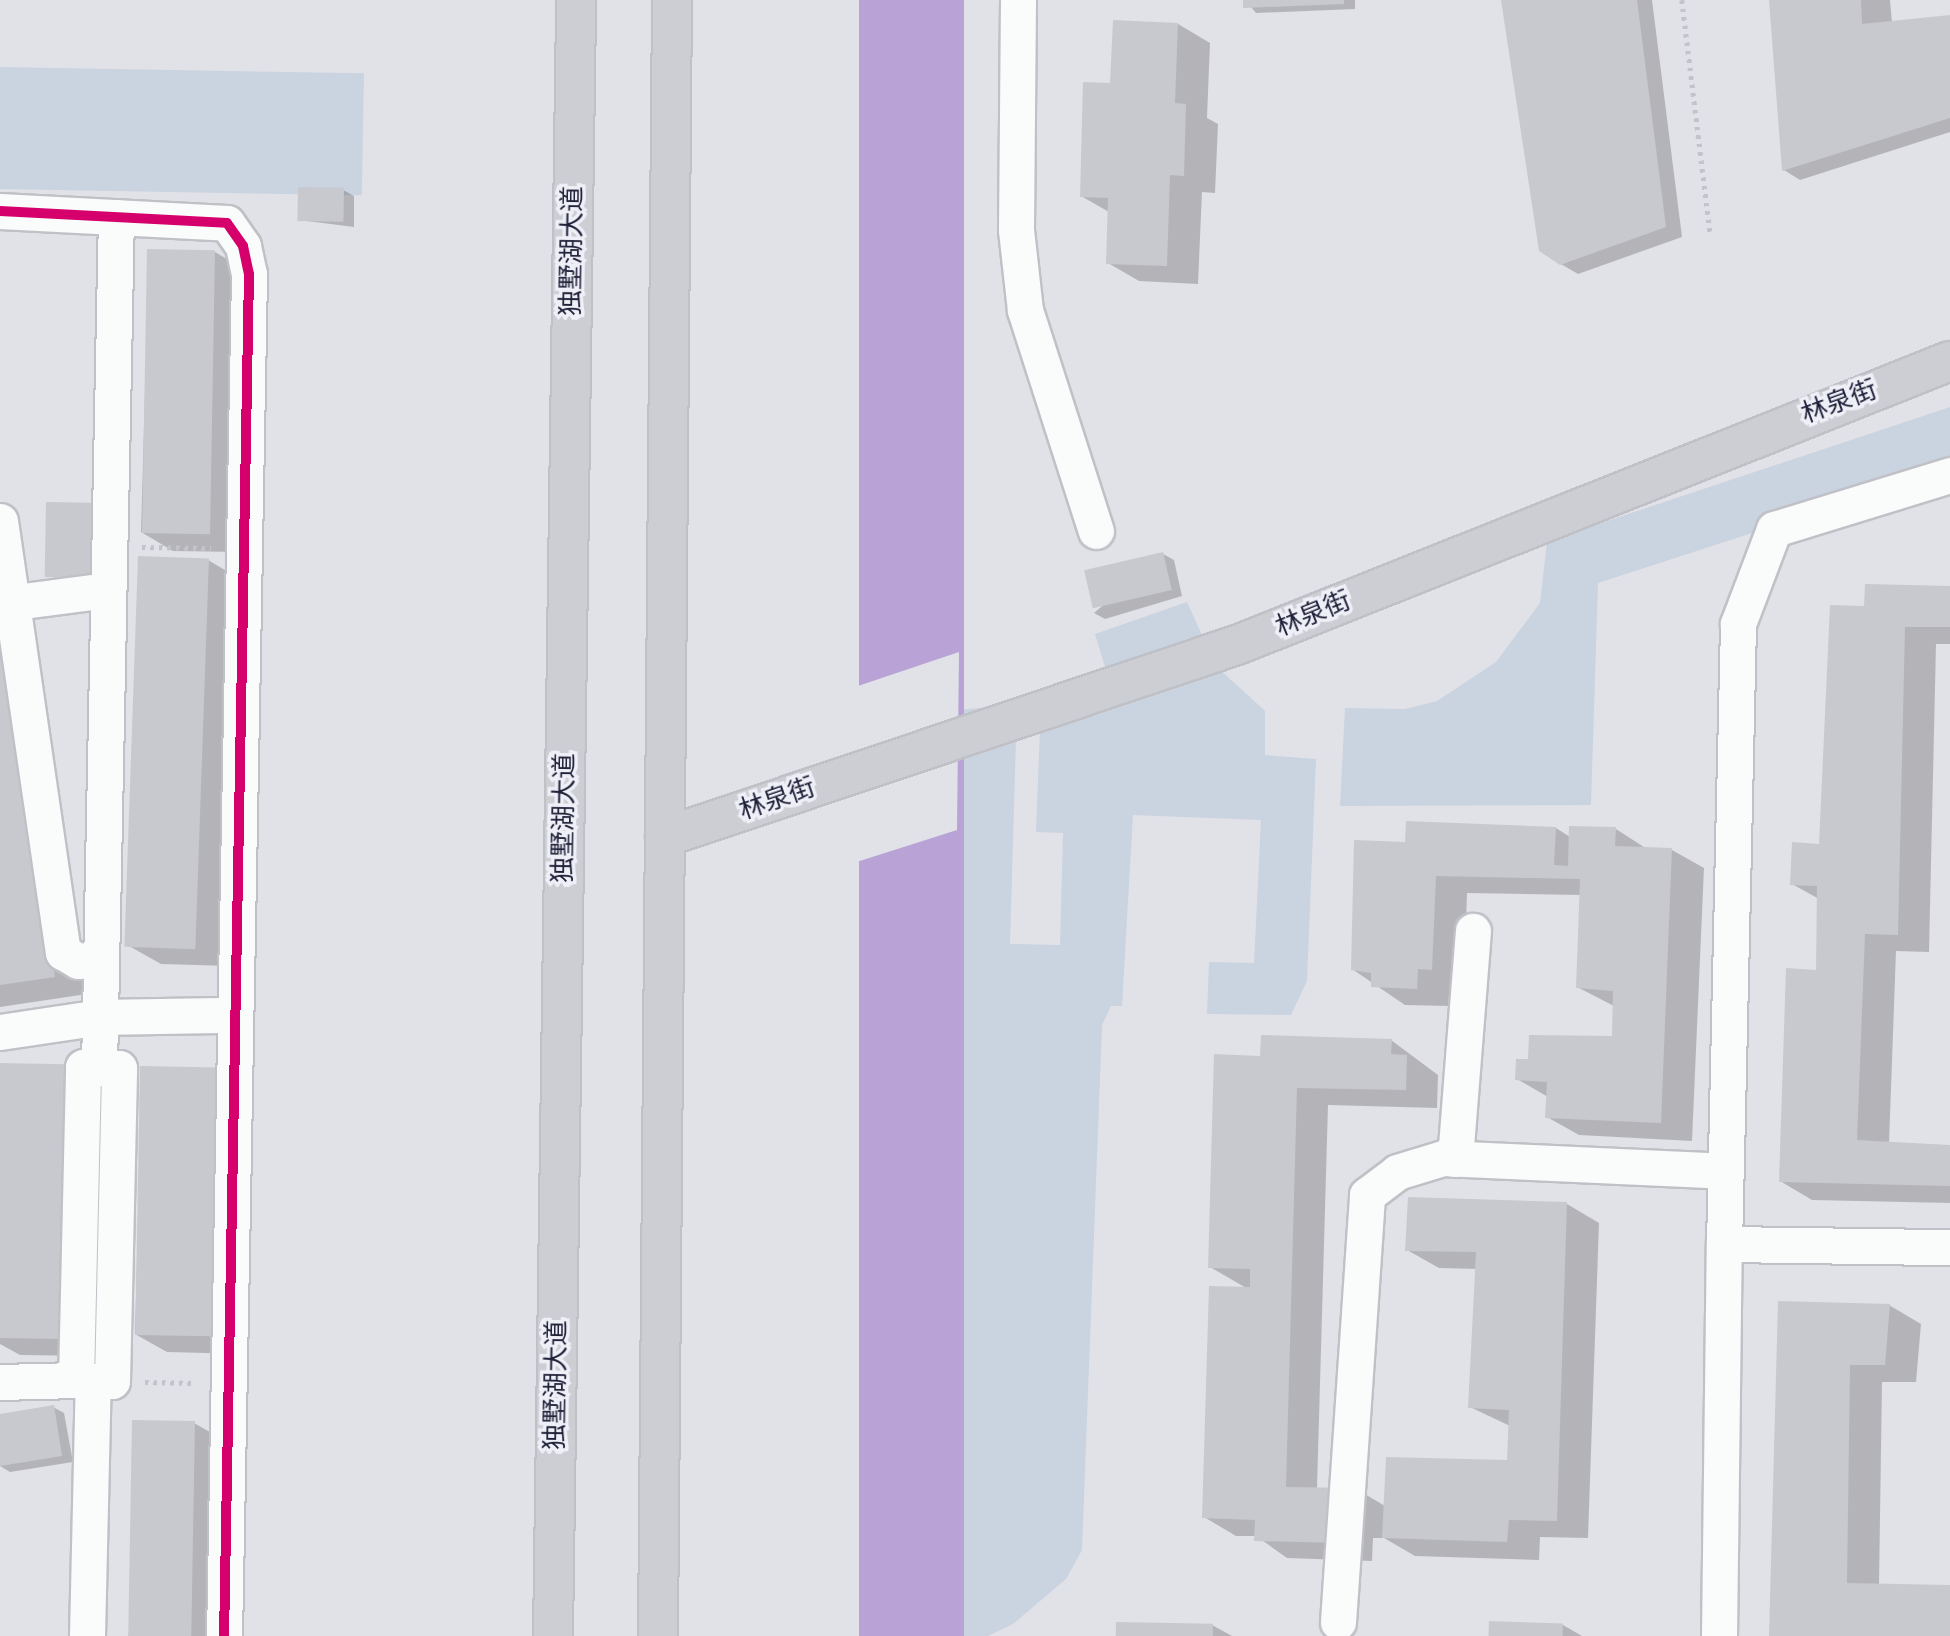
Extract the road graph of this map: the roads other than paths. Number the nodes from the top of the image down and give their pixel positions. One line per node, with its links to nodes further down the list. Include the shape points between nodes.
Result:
1 (576, 0): 27 (main road, 独墅湖大道)
2 (672, 0): 12 (main road)
3 (1018, 0): 9 (street, via 1016,230 1025,310)
4 (0, 211): 5 (street)
5 (116, 217): 10 (street); 15 (street, via 227,223 243,246 249,274)
6 (1950, 360): 12 (main road, 林泉街, via 1772,426 1237,645)
7 (1950, 475): 19 (street, via 1774,529 1738,624)
8 (0, 521): 11 (street)
9 (1096, 531)
10 (108, 590): 11 (street); 14 (street)
11 (6, 603): 14 (street, via 63,952 78,961)
12 (665, 837): 28 (main road)
13 (1473, 931): 18 (street)
14 (100, 959): 16 (street)
15 (234, 1014): 16 (street); 26 (street)
16 (100, 1017): 17 (street); 22 (street, via 99,1068 119,1069)
17 (0, 1032)
18 (1455, 1159): 19 (street); 24 (street, via 1397,1172 1367,1195)
19 (1724, 1171): 20 (street)
20 (1724, 1244): 21 (street); 29 (street)
21 (1950, 1247)
22 (94, 1381): 23 (street); 25 (street)
23 (15, 1390)
24 (1338, 1622)
25 (87, 1636)
26 (224, 1636)
27 (553, 1636)
28 (658, 1636)
29 (1718, 1636)

